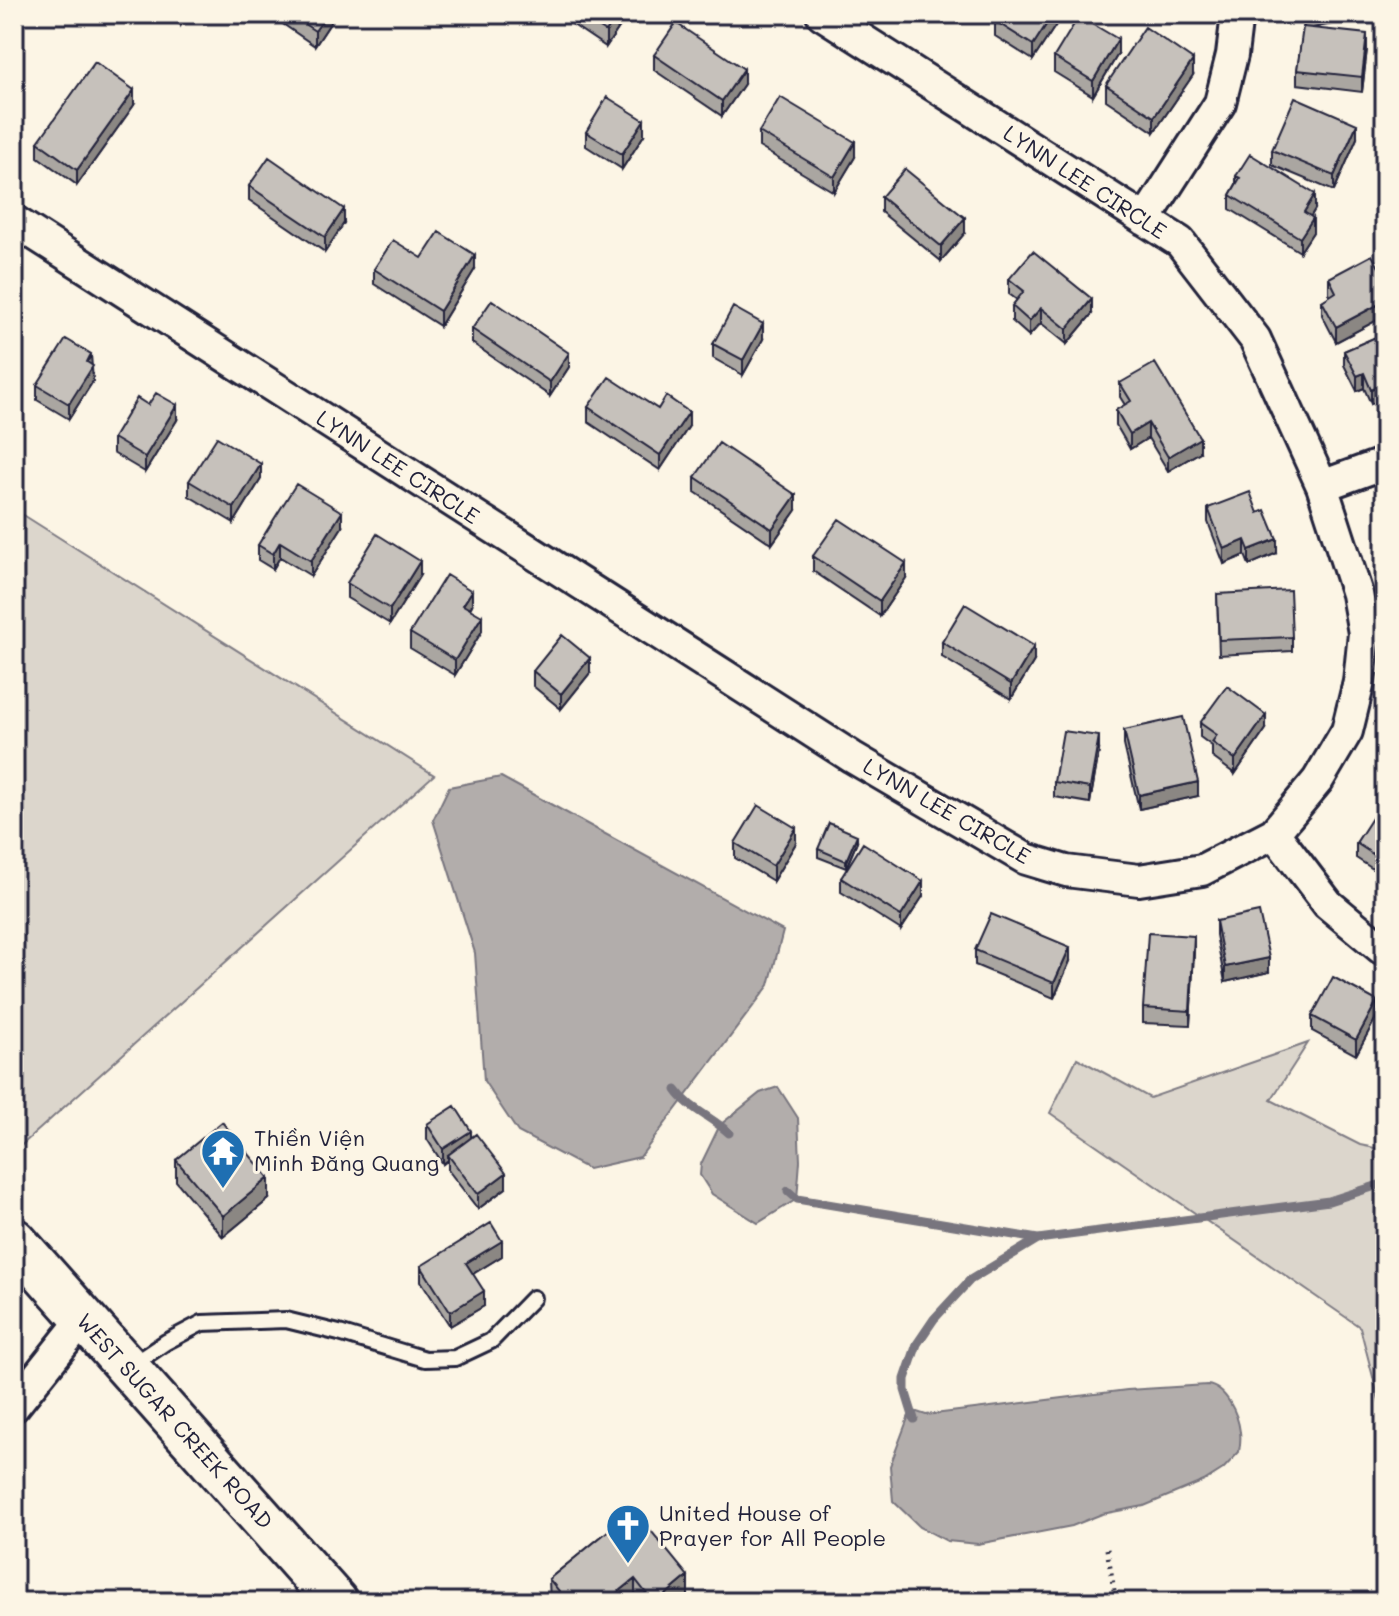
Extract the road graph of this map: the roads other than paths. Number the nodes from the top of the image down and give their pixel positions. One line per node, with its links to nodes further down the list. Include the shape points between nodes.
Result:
1 (822, 14): 3 (street, LYNN LEE CIRCLE)
2 (1237, 14): 3 (street, via 1220,103)
3 (1145, 220): 6 (street, LYNN LEE CIRCLE, via 1180,242 1255,339)
4 (14, 221): 7 (street, LYNN LEE CIRCLE, via 852,757 1026,859 1066,871 1139,880 1202,870)
5 (1385, 463): 6 (street)
6 (1322, 486): 7 (street, LYNN LEE CIRCLE, via 1357,594 1364,633 1359,682 1347,731 1318,780)
7 (1274, 833): 8 (street, via 1328,904)
8 (1385, 950)
9 (14, 1240): 11 (main road, WEST SUGAR CREEK ROAD)
10 (533, 1298): 12 (lane, via 491,1341 455,1358 425,1359 286,1320 247,1321 202,1323)
11 (84, 1318): 12 (main road, WEST SUGAR CREEK ROAD); 13 (street)
12 (129, 1368): 14 (main road, WEST SUGAR CREEK ROAD)
13 (14, 1406)
14 (336, 1602)

